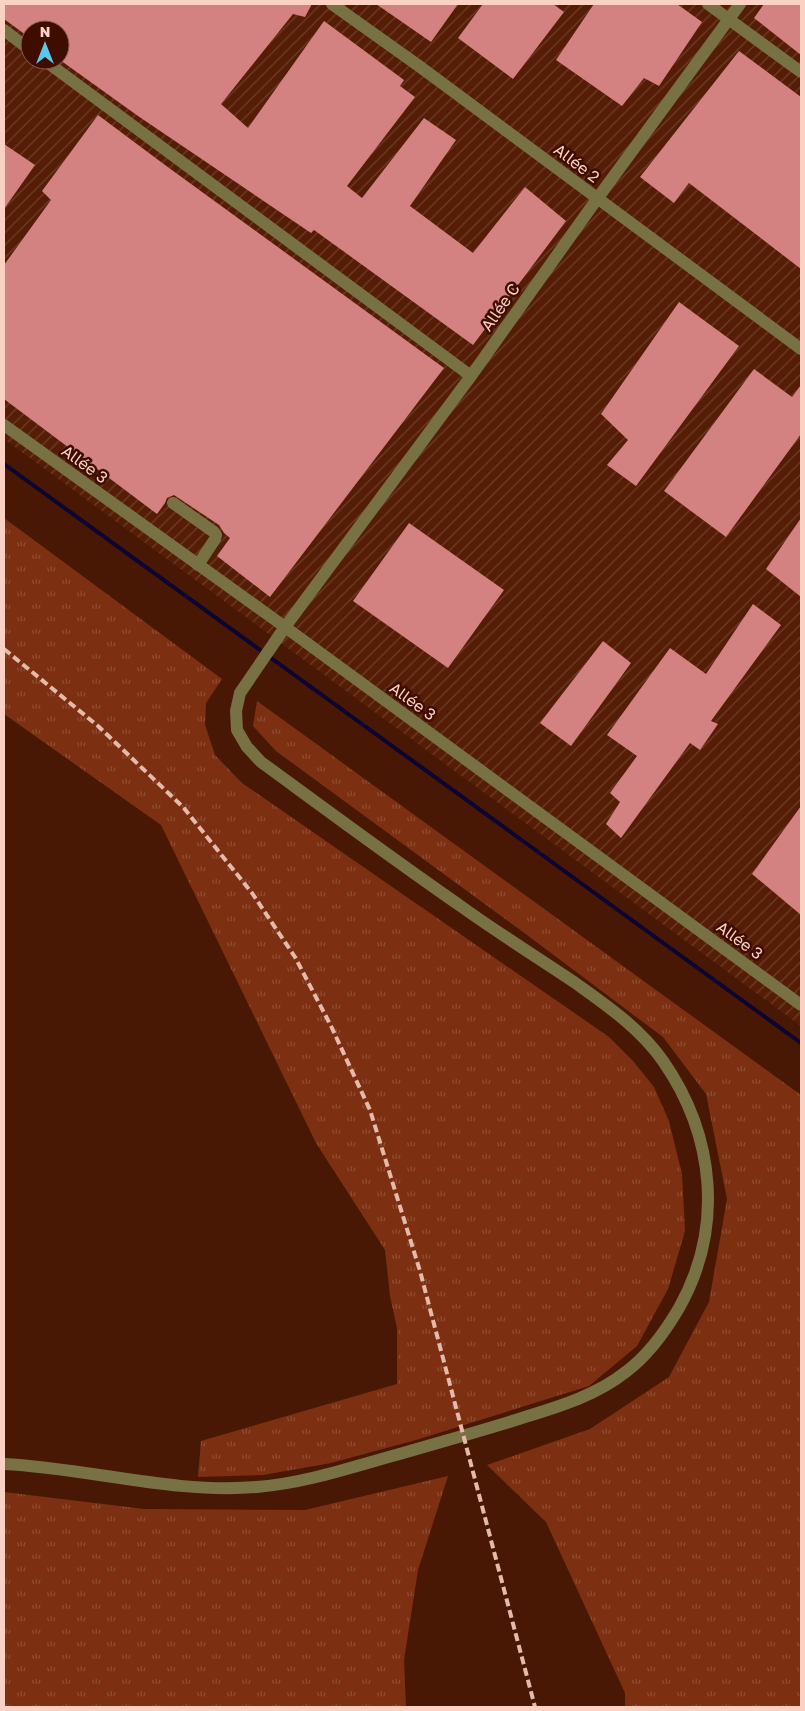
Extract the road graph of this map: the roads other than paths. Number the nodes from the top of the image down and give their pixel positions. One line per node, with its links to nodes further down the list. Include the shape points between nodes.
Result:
1 (332, 4): 9 (street, Allée 2)
2 (708, 4): 4 (street)
3 (740, 4): 4 (street, Allée C)
4 (728, 19): 8 (street); 9 (street, Allée C)
5 (4, 30): 6 (street)
6 (20, 42)
7 (58, 70): 11 (street)
8 (801, 72)
9 (597, 199): 10 (street, Allée 2); 11 (street, Allée C)
10 (801, 349)
11 (471, 376): 15 (street, Allée C)
12 (4, 425): 14 (street, Allée 3)
13 (173, 503): 14 (street, via 216,535)
14 (198, 565): 15 (street, Allée 3)
15 (282, 631): 16 (street, Allée 3); 17 (street, Allée C, via 240,693 236,711 237,730 247,746 261,762 462,907 602,1002 644,1038 684,1095 698,1130 707,1172 708,1214 702,1254 690,1288 673,1319 654,1345 628,1371 570,1403 498,1426 307,1479 256,1487 204,1487)
16 (801, 1005)
17 (4, 1464)

